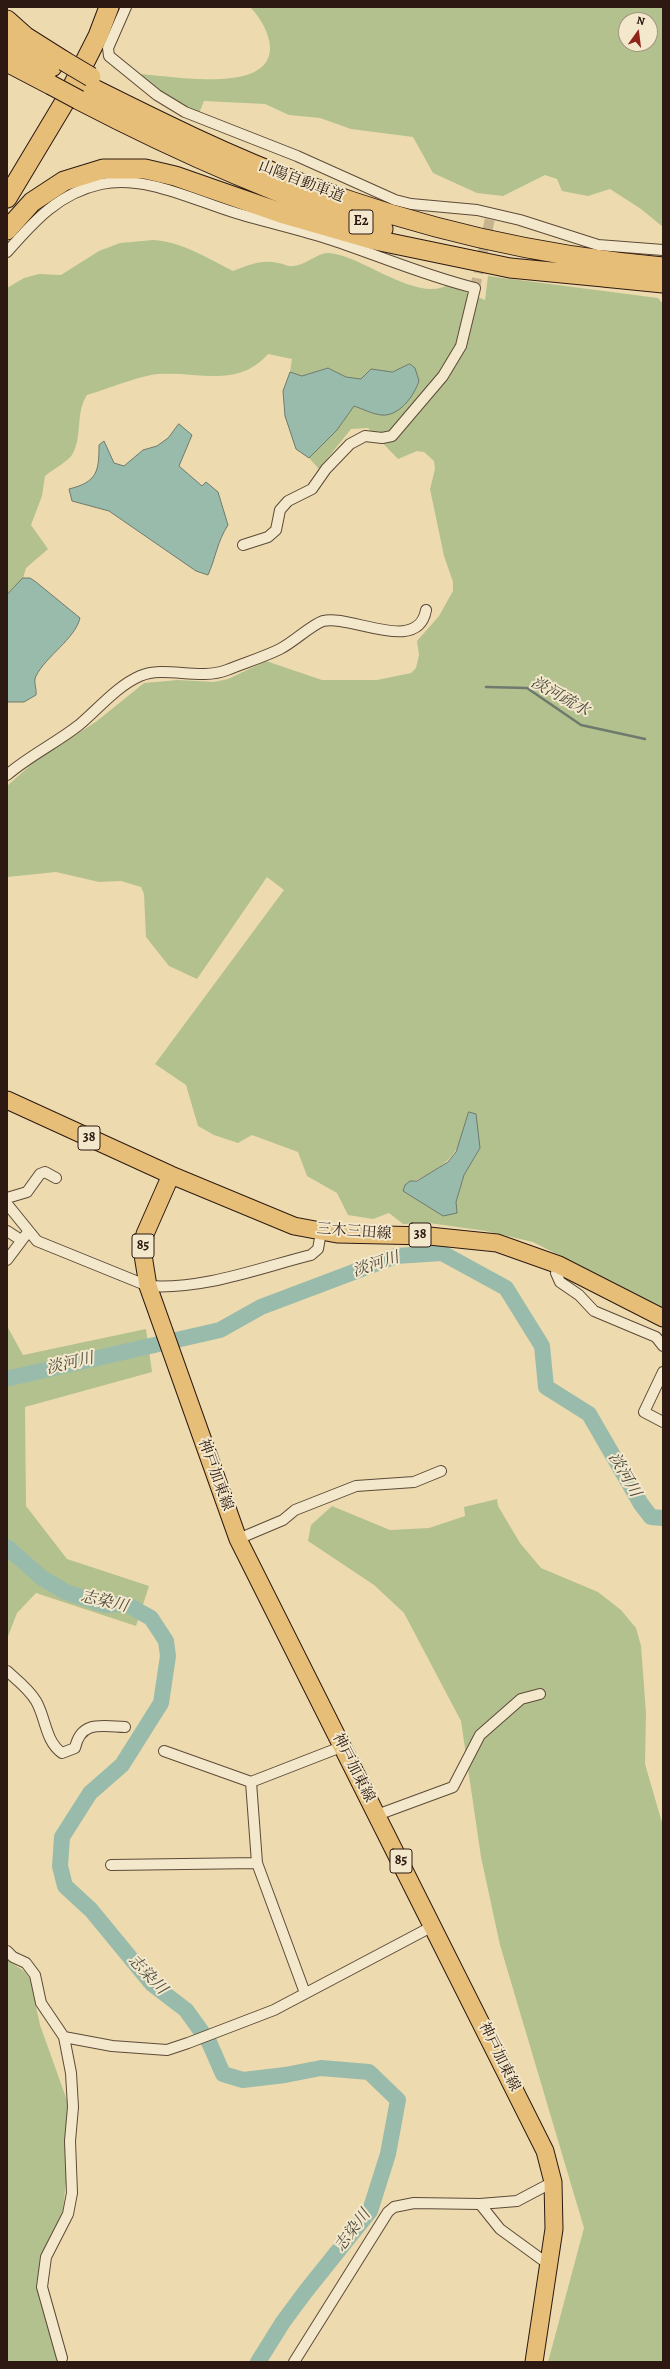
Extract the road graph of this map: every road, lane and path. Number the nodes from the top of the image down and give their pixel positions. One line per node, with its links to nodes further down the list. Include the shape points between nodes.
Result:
1 (101, 7): 9 (highway, via 63,87)
2 (109, 7): 10 (highway, via 98,36 64,103)
3 (126, 7): 12 (street, via 108,48 108,55 157,95 185,112 297,156 402,202 477,210 598,245)
4 (7, 20): 7 (highway, via 26,36)
5 (7, 43): 7 (highway, 山陽自動車道 / E2)
6 (7, 62): 7 (highway, 山陽自動車道 / E2)
7 (58, 72): 8 (highway, 山陽自動車道 / E2, bridge); 8 (highway, bridge)
8 (85, 87): 14 (highway, 山陽自動車道 / E2, via 230,154 370,208 510,245 589,259); 15 (highway, 山陽自動車道 / E2, via 234,174 360,222 490,257)
9 (7, 183)
10 (7, 198)
11 (7, 230): 15 (highway, via 40,196 72,177 103,169 145,169 175,176 281,213 375,240 510,268)
12 (663, 250)
13 (7, 252): 17 (street, via 37,218 60,200 100,184 130,182 164,189 272,224 333,240 432,276 475,288 461,346 443,376 392,436 365,436 350,444 326,469 312,489 288,501 280,510 276,530 268,537)
14 (663, 267)
15 (614, 278): 16 (highway, 山陽自動車道 / E2)
16 (663, 283)
17 (243, 545)
18 (426, 610): 19 (street, via 421,622 404,631 395,632 327,620 315,625 279,650 225,671 204,675 152,673 140,676 122,687 78,725)
19 (7, 775)
20 (7, 1100): 21 (main road, 三木三田線 / 38)
21 (171, 1175): 27 (main road, 三木三田線 / 38, via 294,1226); 31 (main road, 神戸加東線 / 85, via 145,1234 142,1255)
22 (56, 1178): 23 (street, via 45,1172 40,1174 27,1192)
23 (7, 1198)
24 (7, 1204): 26 (street)
25 (7, 1231): 28 (street)
26 (28, 1232): 28 (street); 31 (street, via 37,1241)
27 (322, 1232): 30 (main road, 三木三田線 / 38, via 429,1236 497,1243); 31 (street, via 318,1249 311,1255 212,1280 162,1287)
28 (21, 1240): 29 (street)
29 (7, 1260)
30 (559, 1265): 32 (main road, 三木三田線 / 38); 33 (street, via 556,1273 560,1282 579,1295 594,1311 656,1337)
31 (148, 1286): 37 (main road, 神戸加東線 / 85)
32 (663, 1318)
33 (663, 1346)
34 (663, 1372): 35 (street, via 644,1412)
35 (663, 1422)
36 (441, 1471): 37 (street, via 414,1482 356,1486 295,1510 283,1520)
37 (238, 1539): 41 (main road, 神戸加東線 / 85)
38 (7, 1671): 40 (street, via 36,1700 53,1746 62,1753 75,1748 82,1730 95,1726)
39 (540, 1694): 44 (street, via 520,1699 480,1735 453,1787)
40 (125, 1727)
41 (341, 1747): 43 (street); 44 (main road, 神戸加東線 / 85)
42 (164, 1751): 43 (street)
43 (251, 1782): 45 (street)
44 (377, 1816): 47 (main road, 神戸加東線 / 85)
45 (257, 1863): 46 (street); 49 (street)
46 (111, 1865)
47 (433, 1926): 49 (street); 51 (main road, 神戸加東線 / 85, via 545,2151)
48 (7, 1950): 50 (street, via 13,1957 26,1963 35,1975 41,2003)
49 (305, 1992): 50 (street, via 274,2010 167,2050 112,2046)
50 (64, 2037): 54 (street, via 73,2106 70,2135 71,2200 68,2214 46,2257 42,2287)
51 (553, 2182): 52 (street, via 517,2201); 53 (main road, 神戸加東線 / 85, via 554,2229)
52 (480, 2204): 53 (street, via 500,2229); 55 (street, via 414,2203 394,2207 388,2212)
53 (548, 2264): 56 (main road, 神戸加東線 / 85)
54 (62, 2358)
55 (294, 2362)
56 (534, 2362)

